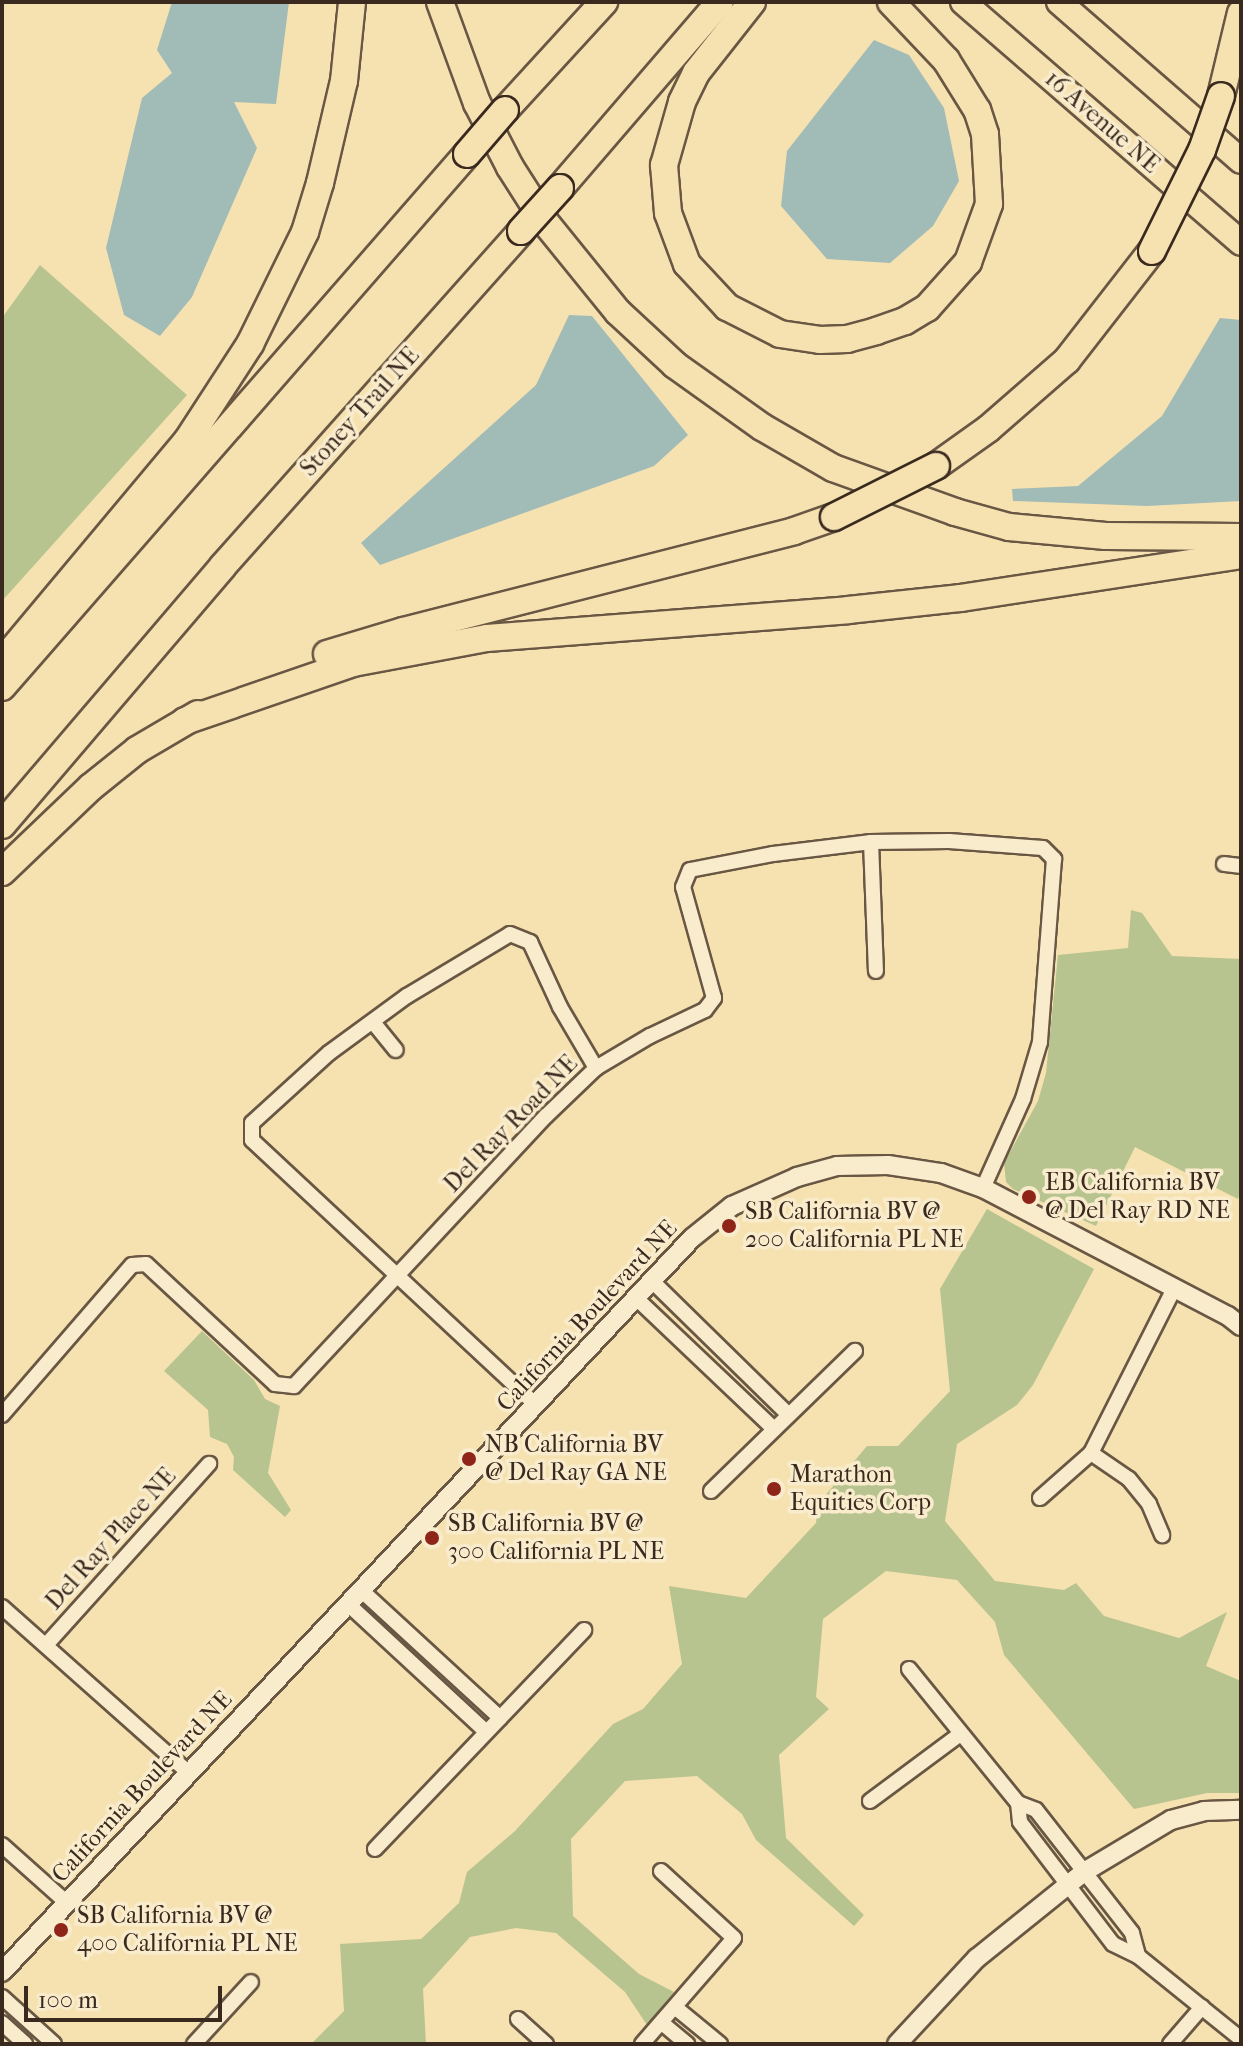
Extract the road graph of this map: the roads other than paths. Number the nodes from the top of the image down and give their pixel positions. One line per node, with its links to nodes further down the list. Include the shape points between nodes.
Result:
1 (352, 2): 16 (highway, via 344,81 320,183 305,232 250,344 187,441)
2 (440, 2): 14 (highway, via 477,103 545,222 618,312 675,365 762,427 833,468 1009,527 1106,536)
3 (580, 2): 11 (highway)
4 (604, 2): 11 (highway)
5 (720, 2): 19 (highway, Stoney Trail NE, bridge)
6 (752, 2): 7 (highway, via 696,73 677,114 664,165 668,213 687,264 727,307 780,334 820,340 876,331 927,308 968,262 989,204 985,134 977,110 946,60)
7 (891, 2)
8 (963, 2): 13 (highway, 16 Avenue NE)
9 (1059, 2): 12 (highway)
10 (1241, 13): 18 (highway, bridge, via 1202,150 1152,251 1067,360 1001,419 936,466 794,531 343,648 266,679)
11 (502, 105): 17 (highway, via 438,187)
12 (1241, 161)
13 (1241, 243)
14 (1241, 537)
15 (1241, 555): 18 (highway, via 876,607 487,638 353,663)
16 (2, 662)
17 (2, 687)
18 (185, 721): 23 (highway, via 91,787)
19 (2, 825)
20 (871, 842): 24 (street); 27 (street, Del Ray Road NE, via 690,870 683,887 714,998 705,1010); 28 (street, Del Ray Road NE, via 1043,848 1054,859 1040,1042 1023,1099)
21 (1224, 864): 22 (street)
22 (1241, 866)
23 (2, 872)
24 (876, 971)
25 (373, 1022): 26 (street); 27 (street, via 510,934 530,942); 29 (street, via 329,1053 252,1123 252,1140)
26 (396, 1050)
27 (596, 1068): 29 (street, Del Ray Road NE)
28 (983, 1188): 30 (street, California Boulevard NE, via 941,1173 888,1165 837,1166 797,1177 732,1206 692,1238); 31 (street, California Boulevard NE)
29 (396, 1277): 35 (street); 37 (street, Del Ray Road NE, via 294,1386 275,1384 146,1264 132,1265)
30 (652, 1281): 32 (street, California Boulevard NE); 36 (street)
31 (1174, 1289): 33 (street, California Boulevard NE); 39 (street)
32 (636, 1298): 35 (street, California Boulevard NE); 38 (street)
33 (1241, 1326)
34 (855, 1351): 36 (street)
35 (535, 1404): 44 (street, California Boulevard NE)
36 (787, 1413): 38 (street)
37 (2, 1415)
38 (773, 1428): 41 (street)
39 (1091, 1453): 42 (street); 43 (street, via 1129,1479 1149,1504)
40 (209, 1464): 48 (street, Del Ray Place NE)
41 (711, 1491)
42 (1040, 1498)
43 (1162, 1535)
44 (361, 1590): 45 (street, California Boulevard NE); 50 (street)
45 (348, 1604): 51 (street); 53 (street, California Boulevard NE)
46 (2, 1607): 48 (street)
47 (584, 1630): 50 (street)
48 (46, 1645): 53 (street)
49 (909, 1669): 52 (street)
50 (500, 1718): 51 (street)
51 (486, 1732): 58 (street)
52 (959, 1735): 54 (street); 55 (street)
53 (189, 1773): 62 (street, California Boulevard NE)
54 (870, 1801)
55 (1018, 1803): 60 (street, via 1036,1810); 61 (street, via 1020,1822)
56 (1241, 1810): 60 (street, via 1204,1811 1171,1820)
57 (2, 1845): 62 (street)
58 (375, 1849)
59 (661, 1871): 68 (street, via 734,1938)
60 (1084, 1872): 61 (street); 63 (street, via 1132,1933)
61 (1066, 1885): 63 (street, via 1113,1944); 80 (street, via 977,1958)
62 (66, 1902): 64 (street, California Boulevard NE)
63 (1138, 1956): 67 (street)
64 (2, 1972)
65 (251, 1982): 75 (street)
66 (2, 1997): 74 (street)
67 (1202, 2007): 72 (street); 81 (street)
68 (676, 2008): 71 (street); 79 (street)
69 (518, 2019): 76 (street)
70 (2, 2023): 73 (street)
71 (662, 2023): 77 (street); 78 (street)
72 (1241, 2039)
73 (25, 2044)
74 (54, 2044)
75 (194, 2044)
76 (546, 2044)
77 (642, 2044)
78 (687, 2044)
79 (720, 2044)
80 (897, 2044)
81 (1170, 2044)

